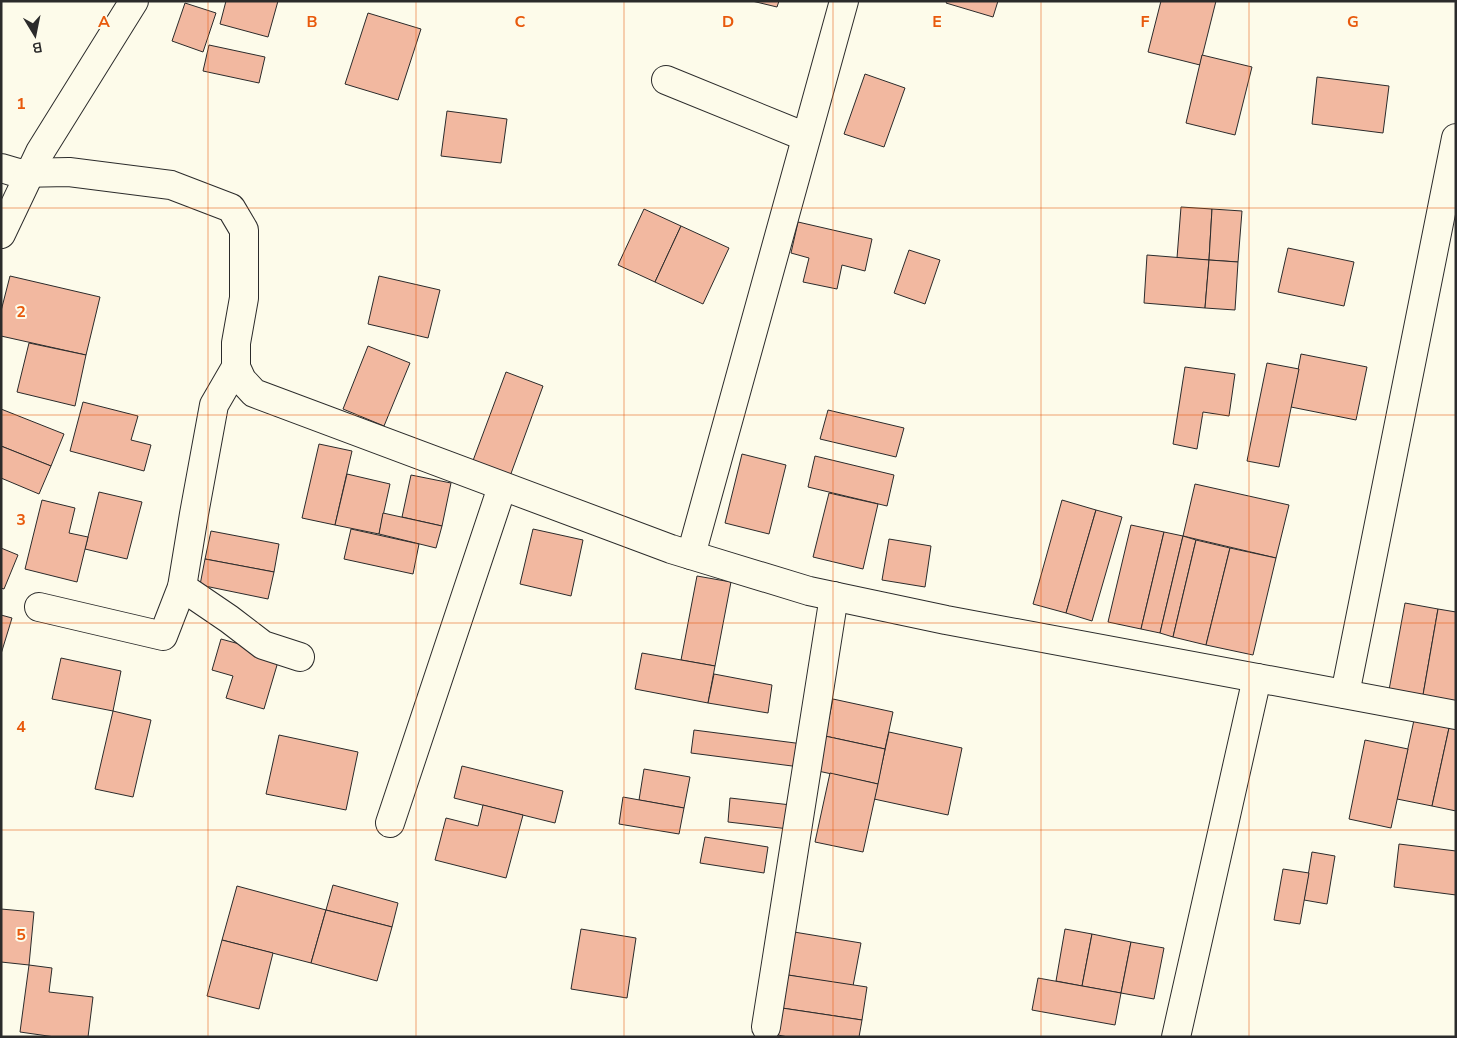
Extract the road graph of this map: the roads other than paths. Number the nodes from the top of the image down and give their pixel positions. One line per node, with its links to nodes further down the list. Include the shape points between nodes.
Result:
1 (134, 1): 7 (street)
2 (844, 1): 4 (street)
3 (666, 80): 4 (street)
4 (806, 137): 11 (street)
5 (1456, 138): 17 (street)
6 (1, 168): 7 (street, via 18,173)
7 (30, 172): 8 (street); 9 (street, via 69,172 171,185 231,208 244,230 244,298 236,343)
8 (1, 234)
9 (236, 367): 10 (street, via 254,393); 12 (street, via 214,405)
10 (502, 487): 11 (street); 19 (street)
11 (691, 555): 13 (street)
12 (182, 587): 14 (street, via 163,636); 15 (street, via 263,645)
13 (834, 596): 16 (street); 20 (street)
14 (39, 607)
15 (300, 658)
16 (1257, 678): 17 (street); 21 (street)
17 (1345, 694): 18 (street)
18 (1456, 716)
19 (390, 823)
20 (766, 1027)
21 (1176, 1037)

